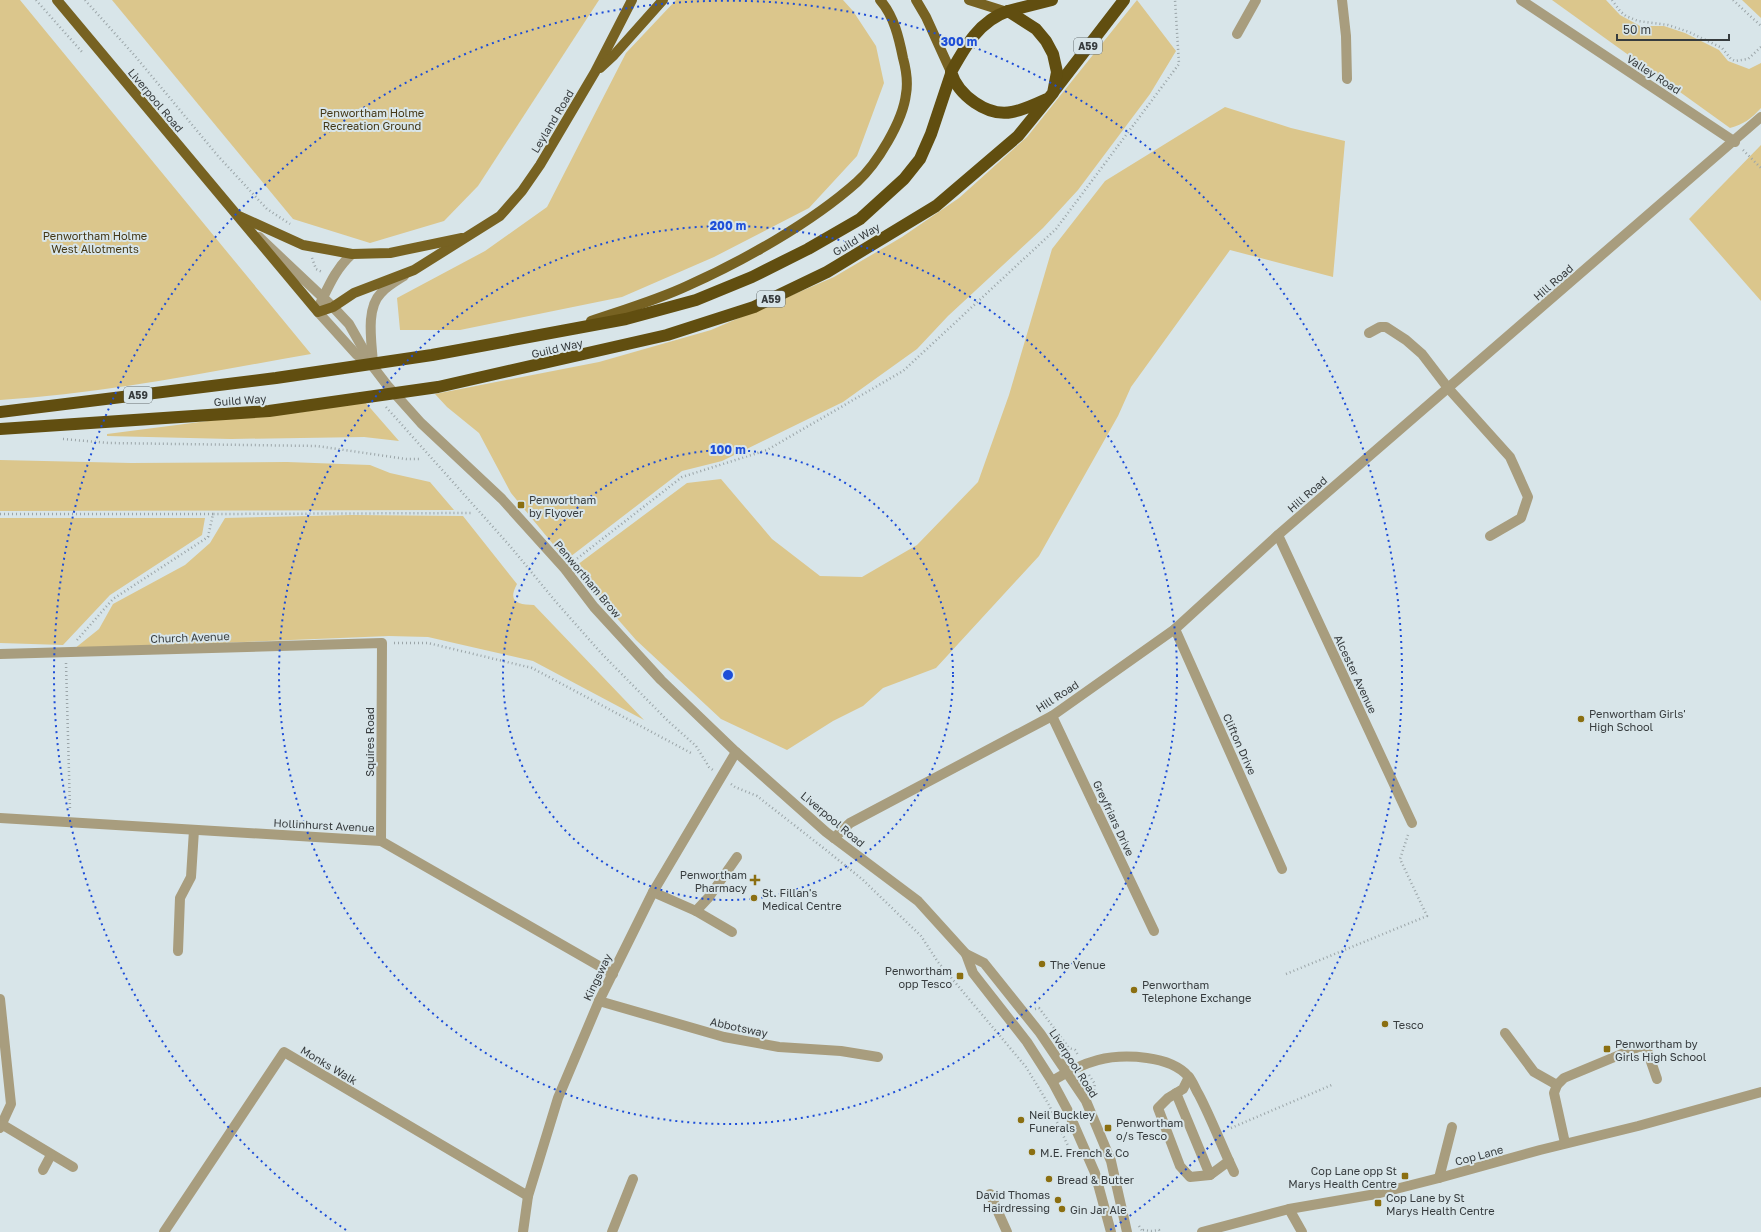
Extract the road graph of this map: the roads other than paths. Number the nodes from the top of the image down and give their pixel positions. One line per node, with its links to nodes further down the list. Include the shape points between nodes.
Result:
1 (57, 0): 20 (main road, Liverpool Road)
2 (632, 0): 14 (main road, Leyland Road)
3 (663, 0): 14 (main road, via 614,55)
4 (880, 0): 27 (main road, via 893,21 900,41 905,67 906,94 896,126 878,158 858,182 822,210 760,250 686,287)
5 (916, 0): 15 (main road)
6 (969, 0): 12 (main road)
7 (1052, 0): 12 (highway, A59)
8 (1124, 0): 17 (highway, A59)
9 (1256, 0): 13 (street)
10 (1342, 0): 16 (street)
11 (1521, 0): 19 (street, Valley Road)
12 (1008, 11): 15 (highway, A59, via 979,29 967,44); 17 (highway, A59, via 1036,29 1053,54 1056,72)
13 (1237, 34)
14 (595, 72): 21 (main road, Leyland Road, via 522,191 500,216)
15 (951, 73): 17 (highway, A59, via 958,87 967,96 981,107 997,113 1011,113); 27 (highway, Guild Way / A59, via 920,159 904,179 860,219 752,278 696,300 626,319)
16 (1347, 78)
17 (1050, 96): 33 (highway, Guild Way / A59, via 1018,136 936,206 828,272 754,306 668,335 438,387 269,411)
18 (1761, 117): 19 (street, Hill Road)
19 (1735, 142): 30 (street, Hill Road)
20 (236, 215): 22 (main road, Leyland Road, via 303,245); 24 (street, Liverpool Road); 26 (main road, Liverpool Road)
21 (470, 236): 22 (main road, Leyland Road, via 390,253); 23 (main road, Leyland Road)
22 (352, 254): 24 (street, via 341,264)
23 (414, 270): 25 (main road, Leyland Road, via 354,293); 29 (street, via 389,286 378,297 371,317)
24 (323, 297): 25 (street, Liverpool Road); 26 (street)
25 (333, 307): 26 (main road, Leyland Road); 29 (street, Liverpool Road, via 349,324)
26 (318, 312): 29 (street, Liverpool Road, via 356,354)
27 (572, 328): 31 (highway, Guild Way / A59, via 432,356)
28 (1369, 332): 30 (street, via 1383,326 1406,340 1422,354)
29 (374, 368): 32 (street, Liverpool Road)
30 (1448, 388): 34 (street, Hill Road); 35 (street, via 1510,457 1528,497 1521,518)
31 (0, 412)
32 (421, 423): 40 (street, Penwortham Brow, via 502,499 565,569 594,607 661,680)
33 (0, 429)
34 (1278, 535): 36 (street, Hill Road); 42 (street, Alcester Avenue)
35 (1490, 536)
36 (1175, 629): 39 (street, Hill Road); 47 (street, Clifton Drive)
37 (382, 643): 38 (street, Church Avenue); 45 (street, Squires Road)
38 (0, 654)
39 (1052, 716): 44 (street, Hill Road, via 850,823); 50 (street, Greyfriars Drive)
40 (736, 752): 44 (street, Liverpool Road); 48 (street, Kingsway)
41 (0, 818): 43 (street, Hollinhurst Avenue)
42 (1412, 822)
43 (194, 830): 45 (street, Hollinhurst Avenue); 52 (street, via 191,877 180,898)
44 (834, 838): 53 (street, Liverpool Road, via 918,901)
45 (381, 841): 54 (street, Hollinhurst Avenue)
46 (737, 857): 49 (street)
47 (1282, 869)
48 (652, 892): 49 (street); 54 (street, Kingsway)
49 (696, 911): 51 (street)
50 (1154, 931)
51 (732, 932)
52 (178, 951)
53 (966, 954): 59 (street, Liverpool Road, via 984,963 1028,1016); 62 (street, Liverpool Road, via 973,973 1027,1042)
54 (613, 974): 56 (street, Kingsway)
55 (0, 999): 66 (street, via 11,1104)
56 (599, 1001): 58 (street, Abbotsway, via 724,1037 779,1048 840,1051); 78 (street, Kingsway, via 558,1098)
57 (1505, 1033): 63 (street, via 1534,1072)
58 (878, 1057)
59 (1067, 1072): 60 (street, via 1083,1064 1109,1057 1130,1056 1159,1060 1178,1067); 62 (street); 85 (street, Liverpool Road, via 1086,1101 1111,1161)
60 (1189, 1077): 65 (street, via 1183,1089); 70 (street, via 1206,1108)
61 (1657, 1079): 63 (street, via 1647,1050 1641,1046 1564,1078)
62 (1052, 1081): 84 (street, Liverpool Road, via 1072,1118 1095,1173)
63 (1557, 1085): 68 (street, via 1554,1093)
64 (1761, 1092): 68 (street, Cop Lane)
65 (1176, 1093): 74 (street); 74 (street, via 1158,1108 1168,1138 1180,1166 1190,1177)
66 (1, 1126): 69 (street)
67 (1452, 1127): 76 (street)
68 (1565, 1143): 76 (street, Cop Lane)
69 (51, 1155): 71 (street); 72 (street)
70 (1229, 1161): 73 (street); 74 (street)
71 (73, 1167)
72 (43, 1170)
73 (1234, 1172)
74 (1210, 1175)
75 (633, 1178): 82 (street)
76 (1439, 1178): 79 (street, Cop Lane, via 1376,1194)
77 (990, 1194): 83 (street)
78 (528, 1196): 80 (street, Monks Walk, via 284,1052); 81 (street, Kingsway)
79 (1290, 1209): 86 (street, Cop Lane); 87 (street)
80 (164, 1232)
81 (523, 1232)
82 (612, 1232)
83 (1007, 1232)
84 (1111, 1232)
85 (1127, 1232)
86 (1202, 1232)
87 (1302, 1232)

